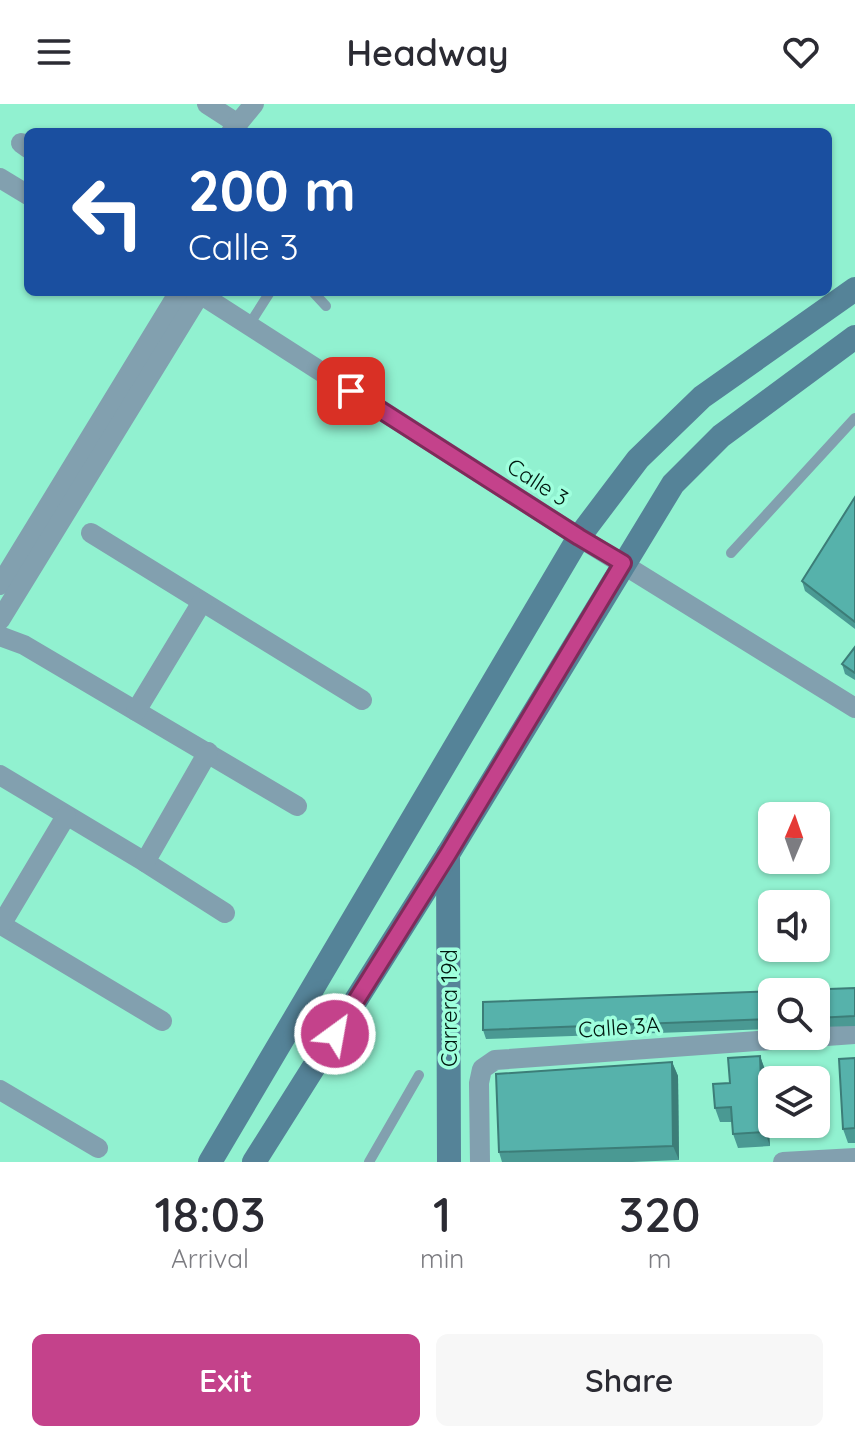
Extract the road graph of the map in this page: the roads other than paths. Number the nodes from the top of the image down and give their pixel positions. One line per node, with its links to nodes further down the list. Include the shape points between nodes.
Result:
1 (207, 104): 3 (street)
2 (254, 104): 3 (street)
3 (234, 128)
4 (0, 178): 5 (street)
5 (24, 193)
6 (855, 289): 17 (main road, via 702,397 638,459)
7 (177, 296): 20 (street)
8 (198, 296): 22 (street)
9 (205, 296): 13 (street, Calle 3)
10 (267, 296): 13 (lane)
11 (317, 296): 12 (lane)
12 (326, 306)
13 (249, 325): 17 (street, Calle 3)
14 (855, 337): 19 (main road, via 721,436 673,484)
15 (855, 418): 18 (lane)
16 (91, 533): 21 (street)
17 (579, 537): 19 (street, Calle 3); 42 (main road)
18 (731, 553)
19 (623, 563): 26 (street, Calle 3); 32 (main road)
20 (0, 585)
21 (202, 602): 25 (street); 27 (street)
22 (0, 619): 24 (street)
23 (0, 636): 24 (street)
24 (24, 645): 27 (street)
25 (362, 700)
26 (855, 708)
27 (136, 711): 28 (street)
28 (208, 752): 30 (street); 33 (street)
29 (0, 775): 31 (street)
30 (297, 806)
31 (66, 816): 33 (street); 35 (street)
32 (448, 854): 43 (main road); 45 (main road, Carrera 19d)
33 (145, 862): 34 (street)
34 (225, 913)
35 (1, 924): 36 (street)
36 (162, 1021)
37 (855, 1034): 46 (street, Calle 3A, via 495,1060 482,1069 479,1083)
38 (419, 1075): 44 (lane)
39 (0, 1090): 40 (street)
40 (98, 1148)
41 (855, 1158): 47 (street)
42 (210, 1162)
43 (254, 1162)
44 (369, 1162)
45 (449, 1162)
46 (480, 1162)
47 (783, 1162)

